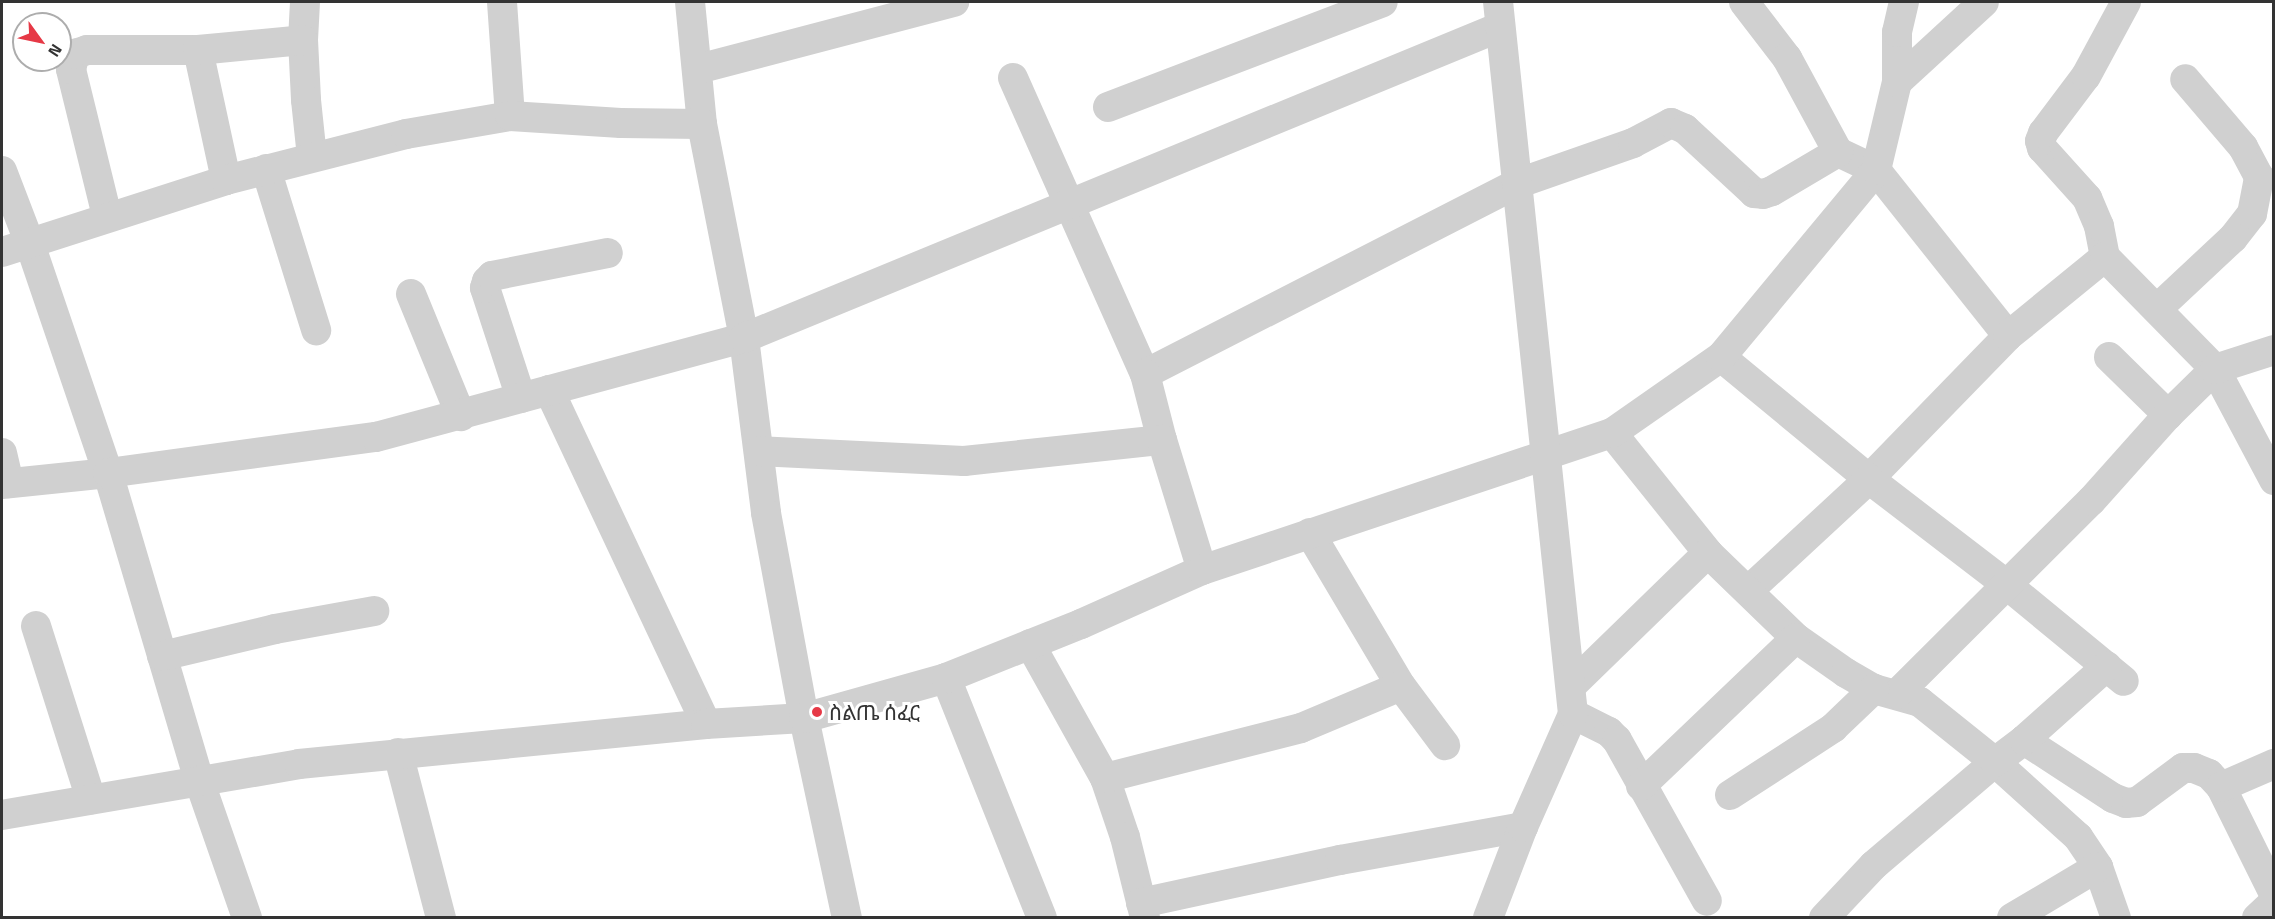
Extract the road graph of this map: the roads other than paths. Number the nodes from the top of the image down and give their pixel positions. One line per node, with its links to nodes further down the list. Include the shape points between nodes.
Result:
1 (305, 2): 11 (street)
2 (502, 2): 18 (street)
3 (690, 2): 13 (street)
4 (954, 2): 13 (street)
5 (1383, 2): 17 (street)
6 (1744, 2): 20 (street, via 1787,58)
7 (1904, 2): 16 (street, via 1898,32)
8 (1984, 2): 16 (street)
9 (2126, 2): 32 (street, via 2086,76 2040,141 2087,198)
10 (1501, 9): 26 (street); 27 (street)
11 (303, 40): 12 (street); 21 (street)
12 (198, 50): 25 (street); 28 (street, via 87,50 71,60)
13 (698, 69): 19 (street)
14 (1013, 78): 27 (street)
15 (2185, 79): 34 (street, via 2243,147 2259,177 2253,214)
16 (1897, 82): 23 (street)
17 (1108, 107)
18 (510, 116): 19 (street); 21 (street, via 406,134)
19 (702, 124): 37 (street)
20 (1838, 152): 23 (street); 26 (street, via 1772,190 1754,193 1685,129 1671,123 1634,143)
21 (312, 157): 22 (street)
22 (266, 169): 25 (street); 35 (street)
23 (1876, 170): 36 (street); 39 (street)
24 (2, 171): 29 (street)
25 (226, 180): 28 (street)
26 (1519, 183): 42 (street); 51 (street)
27 (1069, 207): 37 (street); 42 (street)
28 (107, 216): 29 (street)
29 (30, 244): 30 (street); 52 (street)
30 (2, 252)
31 (608, 253): 44 (street, via 492,276 487,281 485,288)
32 (2105, 257): 34 (street); 36 (street)
33 (411, 294): 46 (street)
34 (2157, 309): 41 (street)
35 (316, 330)
36 (2008, 336): 53 (street)
37 (744, 338): 43 (street); 49 (street)
38 (2274, 350): 41 (street)
39 (1721, 357): 47 (street); 53 (street)
40 (2109, 357): 45 (street)
41 (2216, 369): 45 (street); 54 (street)
42 (1145, 374): 48 (street)
43 (549, 390): 44 (street); 71 (street)
44 (521, 398): 46 (street)
45 (2168, 415): 59 (street, via 2091,501)
46 (461, 416): 52 (street, via 376,437)
47 (1612, 433): 51 (street); 57 (street)
48 (1162, 440): 49 (street, via 964,461); 58 (street)
49 (759, 451): 70 (street, via 766,513)
50 (2, 453): 55 (street)
51 (1547, 455): 56 (street); 69 (street)
52 (108, 473): 55 (street); 65 (street)
53 (1869, 479): 59 (street); 60 (street)
54 (2274, 480)
55 (5, 483)
56 (1311, 533): 58 (street); 67 (street)
57 (1708, 553): 60 (street); 69 (street)
58 (1202, 570): 64 (street)
59 (2007, 585): 68 (street); 72 (street, via 2115,673)
60 (1748, 591): 63 (street)
61 (374, 612): 65 (street, via 275,629)
62 (36, 626): 82 (street)
63 (1796, 638): 68 (street, via 1846,673); 79 (street)
64 (1030, 644): 66 (street); 77 (street)
65 (162, 656): 78 (street)
66 (946, 678): 70 (street); 93 (street)
67 (1401, 686): 73 (street); 77 (street, via 1301,728)
68 (1886, 691): 75 (street, via 1920,702); 81 (street)
69 (1572, 700): 79 (street, via 1617,740); 84 (street)
70 (804, 718): 71 (street); 92 (street)
71 (706, 724): 74 (street)
72 (2024, 740): 75 (street); 80 (street, via 2126,803 2137,802 2183,768 2210,774)
73 (1445, 745)
74 (398, 753): 78 (street); 91 (street)
75 (1995, 762): 85 (street, via 2078,837); 95 (street, via 1874,865)
76 (2274, 764): 80 (street)
77 (1105, 778): 89 (street)
78 (199, 780): 82 (street); 90 (street)
79 (1641, 786): 87 (street)
80 (2221, 787): 86 (street)
81 (1730, 795)
82 (91, 799): 83 (street)
83 (2, 815)
84 (1523, 827): 89 (street, via 1340,860); 94 (street)
85 (2098, 867): 96 (street); 97 (street)
86 (2274, 894)
87 (1707, 901)
88 (2274, 902): 98 (street)
89 (1143, 910)
90 (247, 918)
91 (441, 918)
92 (847, 918)
93 (1042, 918)
94 (1488, 918)
95 (1824, 918)
96 (2012, 918)
97 (2116, 918)
98 (2257, 918)

